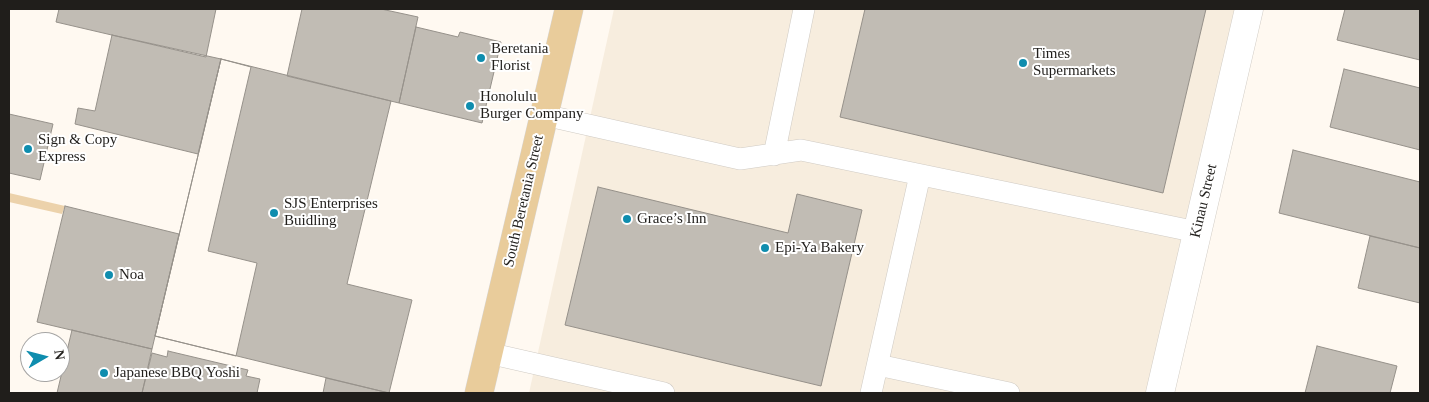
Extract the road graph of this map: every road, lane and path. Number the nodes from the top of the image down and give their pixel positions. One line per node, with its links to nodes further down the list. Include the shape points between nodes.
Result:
1 (569, 9): 4 (main road, South Beretania Street)
2 (804, 9): 5 (lane)
3 (1249, 9): 7 (main road, Kinau Street)
4 (544, 115): 5 (lane, via 740,159); 8 (main road, South Beretania Street)
5 (774, 155): 6 (lane, via 801,150)
6 (920, 175): 7 (lane); 9 (lane)
7 (1197, 232): 14 (main road, Kinau Street)
8 (488, 353): 10 (main road, South Beretania Street); 11 (lane)
9 (878, 365): 12 (lane); 13 (lane)
10 (479, 393)
11 (664, 393)
12 (872, 393)
13 (1009, 393)
14 (1160, 393)

